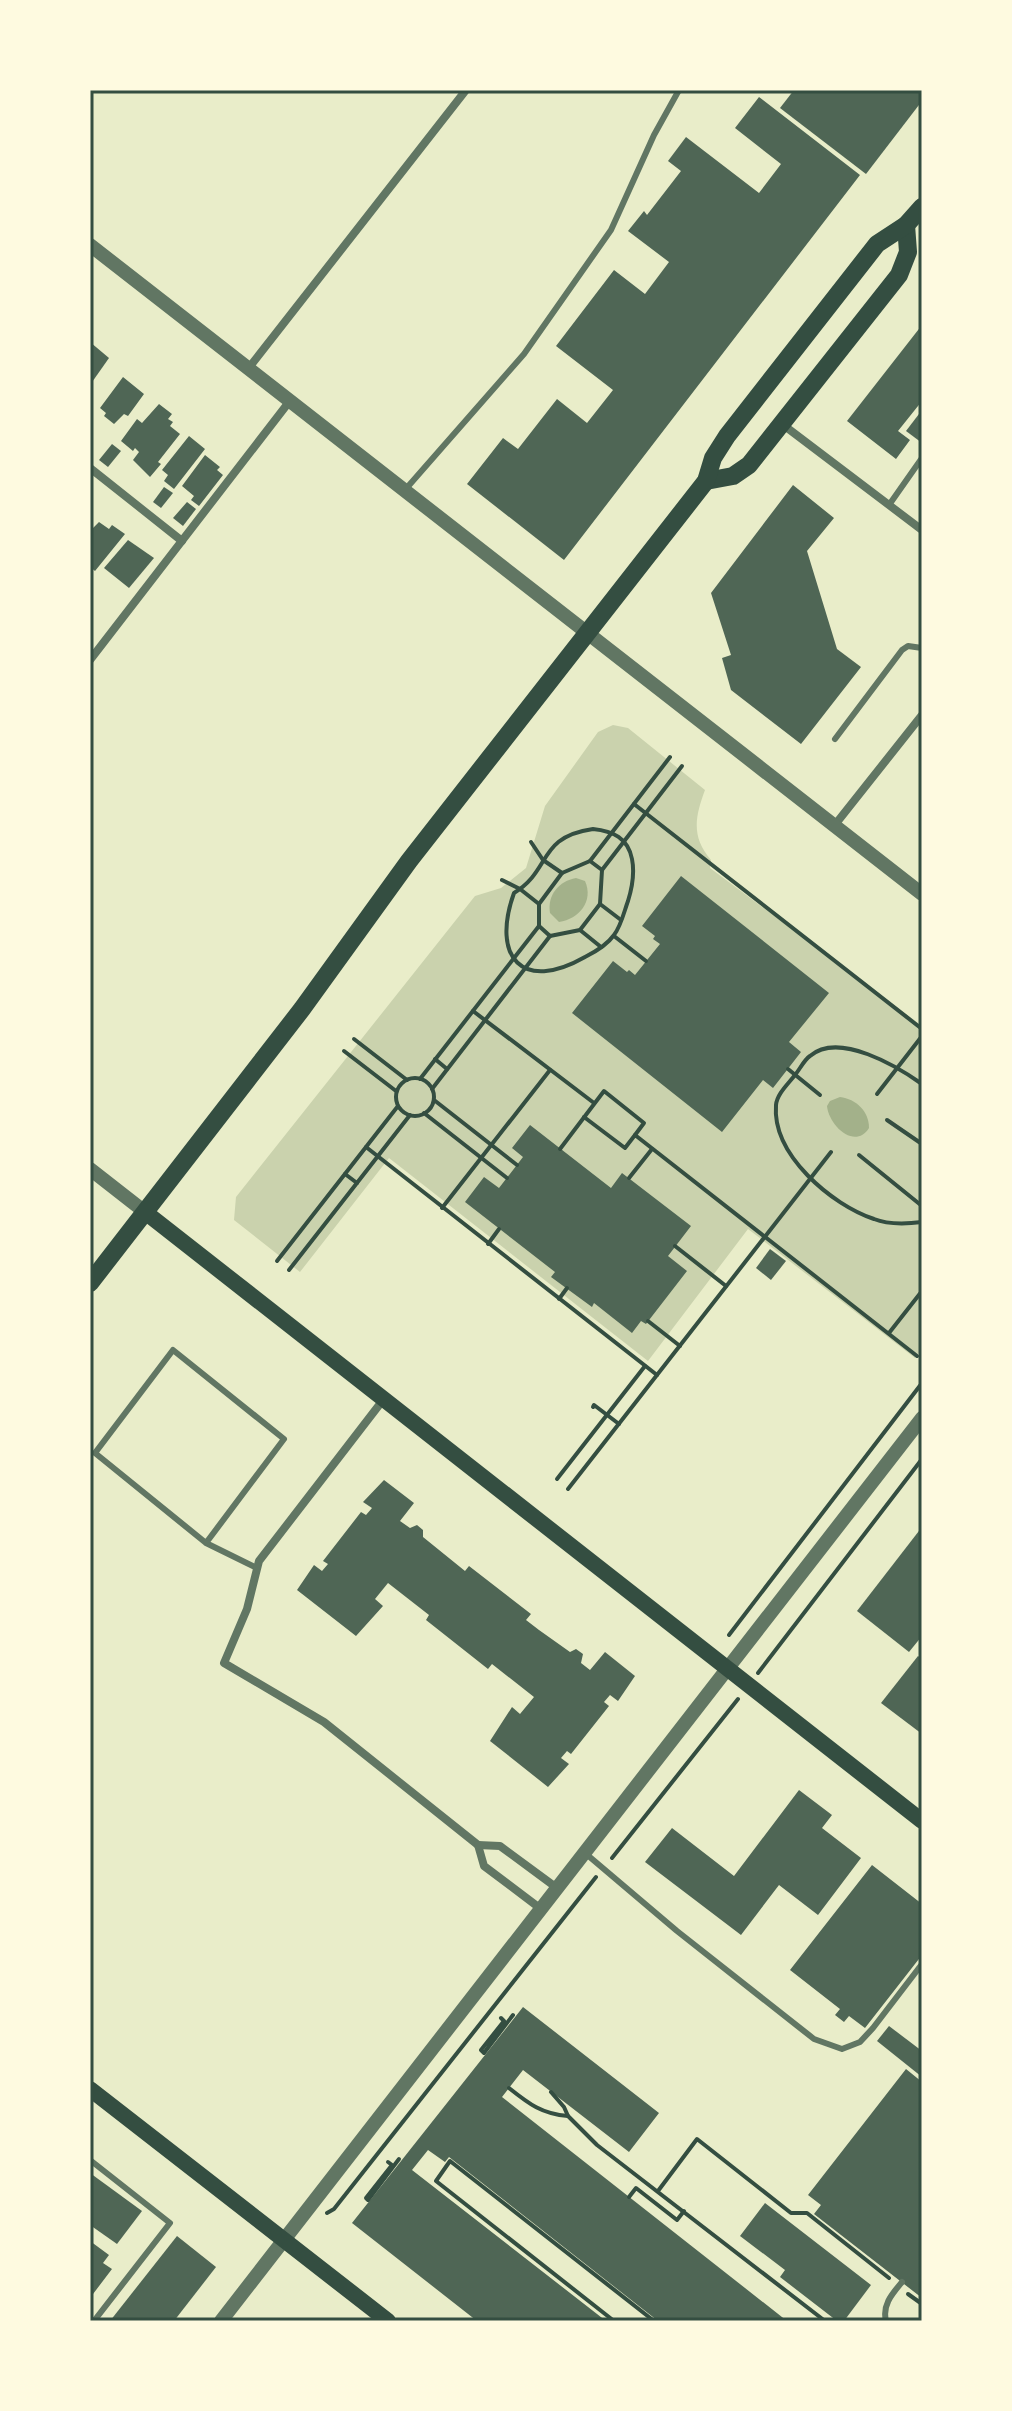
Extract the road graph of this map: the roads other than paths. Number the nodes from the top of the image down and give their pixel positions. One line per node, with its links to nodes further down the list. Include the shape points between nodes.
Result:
1 (466, 90): 6 (street)
2 (679, 90): 12 (lane, via 611,230 524,354)
3 (922, 207): 4 (main road)
4 (906, 225): 8 (main road, via 908,252 899,275); 11 (main road, via 877,244 736,423 713,458)
5 (90, 245): 6 (street)
6 (248, 369): 7 (street)
7 (289, 402): 12 (street); 15 (street)
8 (782, 424): 11 (main road, via 741,471); 13 (street)
9 (922, 458): 13 (lane)
10 (90, 468): 15 (street)
11 (706, 481): 16 (main road)
12 (404, 491): 16 (street)
13 (889, 505): 14 (street)
14 (922, 530)
15 (182, 541): 18 (street)
16 (587, 633): 23 (street); 26 (main road)
17 (90, 640): 18 (street)
18 (99, 648): 20 (street)
19 (922, 648): 22 (lane, via 902,650)
20 (90, 660)
21 (922, 715): 23 (street)
22 (835, 739)
23 (834, 826): 24 (street)
24 (922, 894)
25 (90, 1169): 26 (street)
26 (145, 1212): 27 (main road); 28 (main road)
27 (90, 1283)
28 (383, 1400): 31 (street); 32 (main road)
29 (922, 1418): 32 (street)
30 (206, 1543): 30 (lane, via 95,1453 173,1350 284,1439); 31 (lane)
31 (257, 1568): 34 (street, via 247,1609 224,1663 324,1722)
32 (727, 1668): 33 (main road); 35 (street)
33 (922, 1821)
34 (478, 1845): 36 (street, via 500,1846); 37 (street, via 484,1866)
35 (584, 1853): 36 (street); 38 (lane, via 814,2039 842,2049 860,2042)
36 (557, 1888): 37 (street)
37 (541, 1909): 41 (street)
38 (922, 1964)
39 (90, 2089): 41 (main road)
40 (90, 2160): 43 (lane, via 170,2223)
41 (284, 2240): 44 (street); 45 (main road)
42 (900, 2284): 46 (lane, via 887,2301)
43 (94, 2321)
44 (221, 2321)
45 (388, 2321)
46 (886, 2321)

